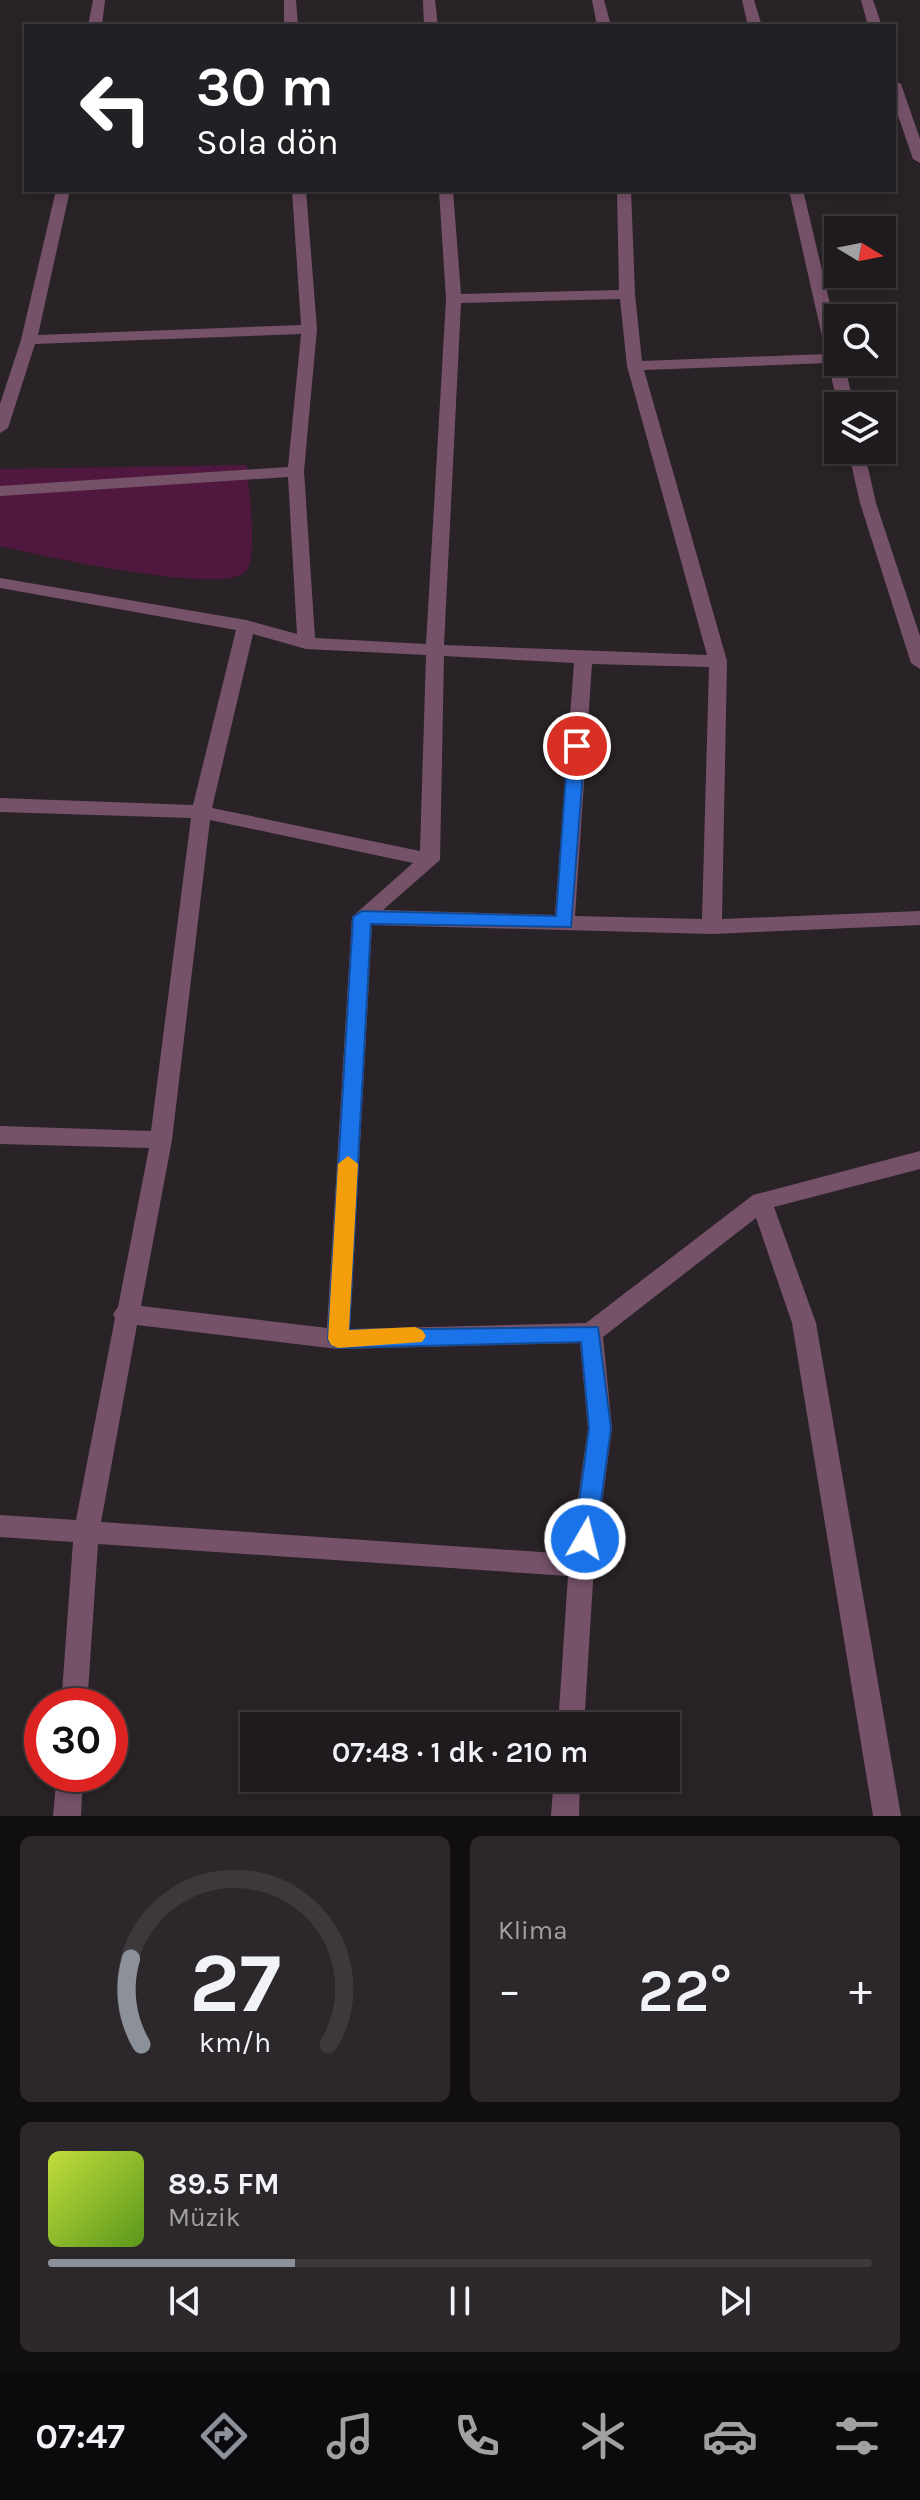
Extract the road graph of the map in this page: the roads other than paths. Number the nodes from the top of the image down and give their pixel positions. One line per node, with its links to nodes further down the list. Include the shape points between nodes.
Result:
1 (99, 0): 7 (street)
2 (290, 0): 8 (street)
3 (429, 0): 9 (street)
4 (598, 0): 10 (street)
5 (748, 0): 11 (street)
6 (867, 0): 12 (street)
7 (95, 24)
8 (291, 24)
9 (431, 24)
10 (604, 24)
11 (754, 24)
12 (874, 24)
13 (896, 90): 14 (street)
14 (920, 159)
15 (63, 192): 24 (street)
16 (299, 192): 23 (street)
17 (446, 192): 21 (street)
18 (624, 192): 20 (street)
19 (796, 192): 22 (street)
20 (627, 294): 21 (street); 26 (street)
21 (454, 299): 36 (street)
22 (824, 311)
23 (309, 329): 24 (street); 29 (street)
24 (29, 340): 27 (street)
25 (824, 358): 26 (street)
26 (635, 366): 38 (street)
27 (0, 428)
28 (859, 464): 32 (street)
29 (296, 471): 30 (street); 35 (street)
30 (0, 491)
31 (0, 583): 34 (street)
32 (900, 600): 33 (street); 39 (street)
33 (920, 602)
34 (246, 626): 35 (street); 41 (street)
35 (306, 643): 36 (street)
36 (435, 649): 37 (street); 42 (street)
37 (583, 658): 38 (street); 45 (street)
38 (718, 661): 46 (street)
39 (920, 663)
40 (0, 805): 41 (street)
41 (201, 812): 42 (street); 48 (street)
42 (430, 860): 43 (street)
43 (362, 917): 45 (street); 53 (street)
44 (920, 918): 46 (street)
45 (564, 923): 46 (street)
46 (712, 927)
47 (0, 1135): 48 (street)
48 (161, 1140): 51 (street)
49 (920, 1160): 50 (street)
50 (761, 1201): 52 (street); 63 (street, via 804,1323)
51 (125, 1314): 53 (street); 55 (street)
52 (591, 1333): 53 (street); 56 (street, via 600,1428)
53 (338, 1339)
54 (0, 1526): 55 (street)
55 (86, 1533): 56 (street); 57 (street)
56 (581, 1566): 58 (street)
57 (75, 1688)
58 (572, 1712)
59 (69, 1792): 61 (street)
60 (566, 1792): 62 (street)
61 (67, 1816)
62 (565, 1816)
63 (887, 1816)

